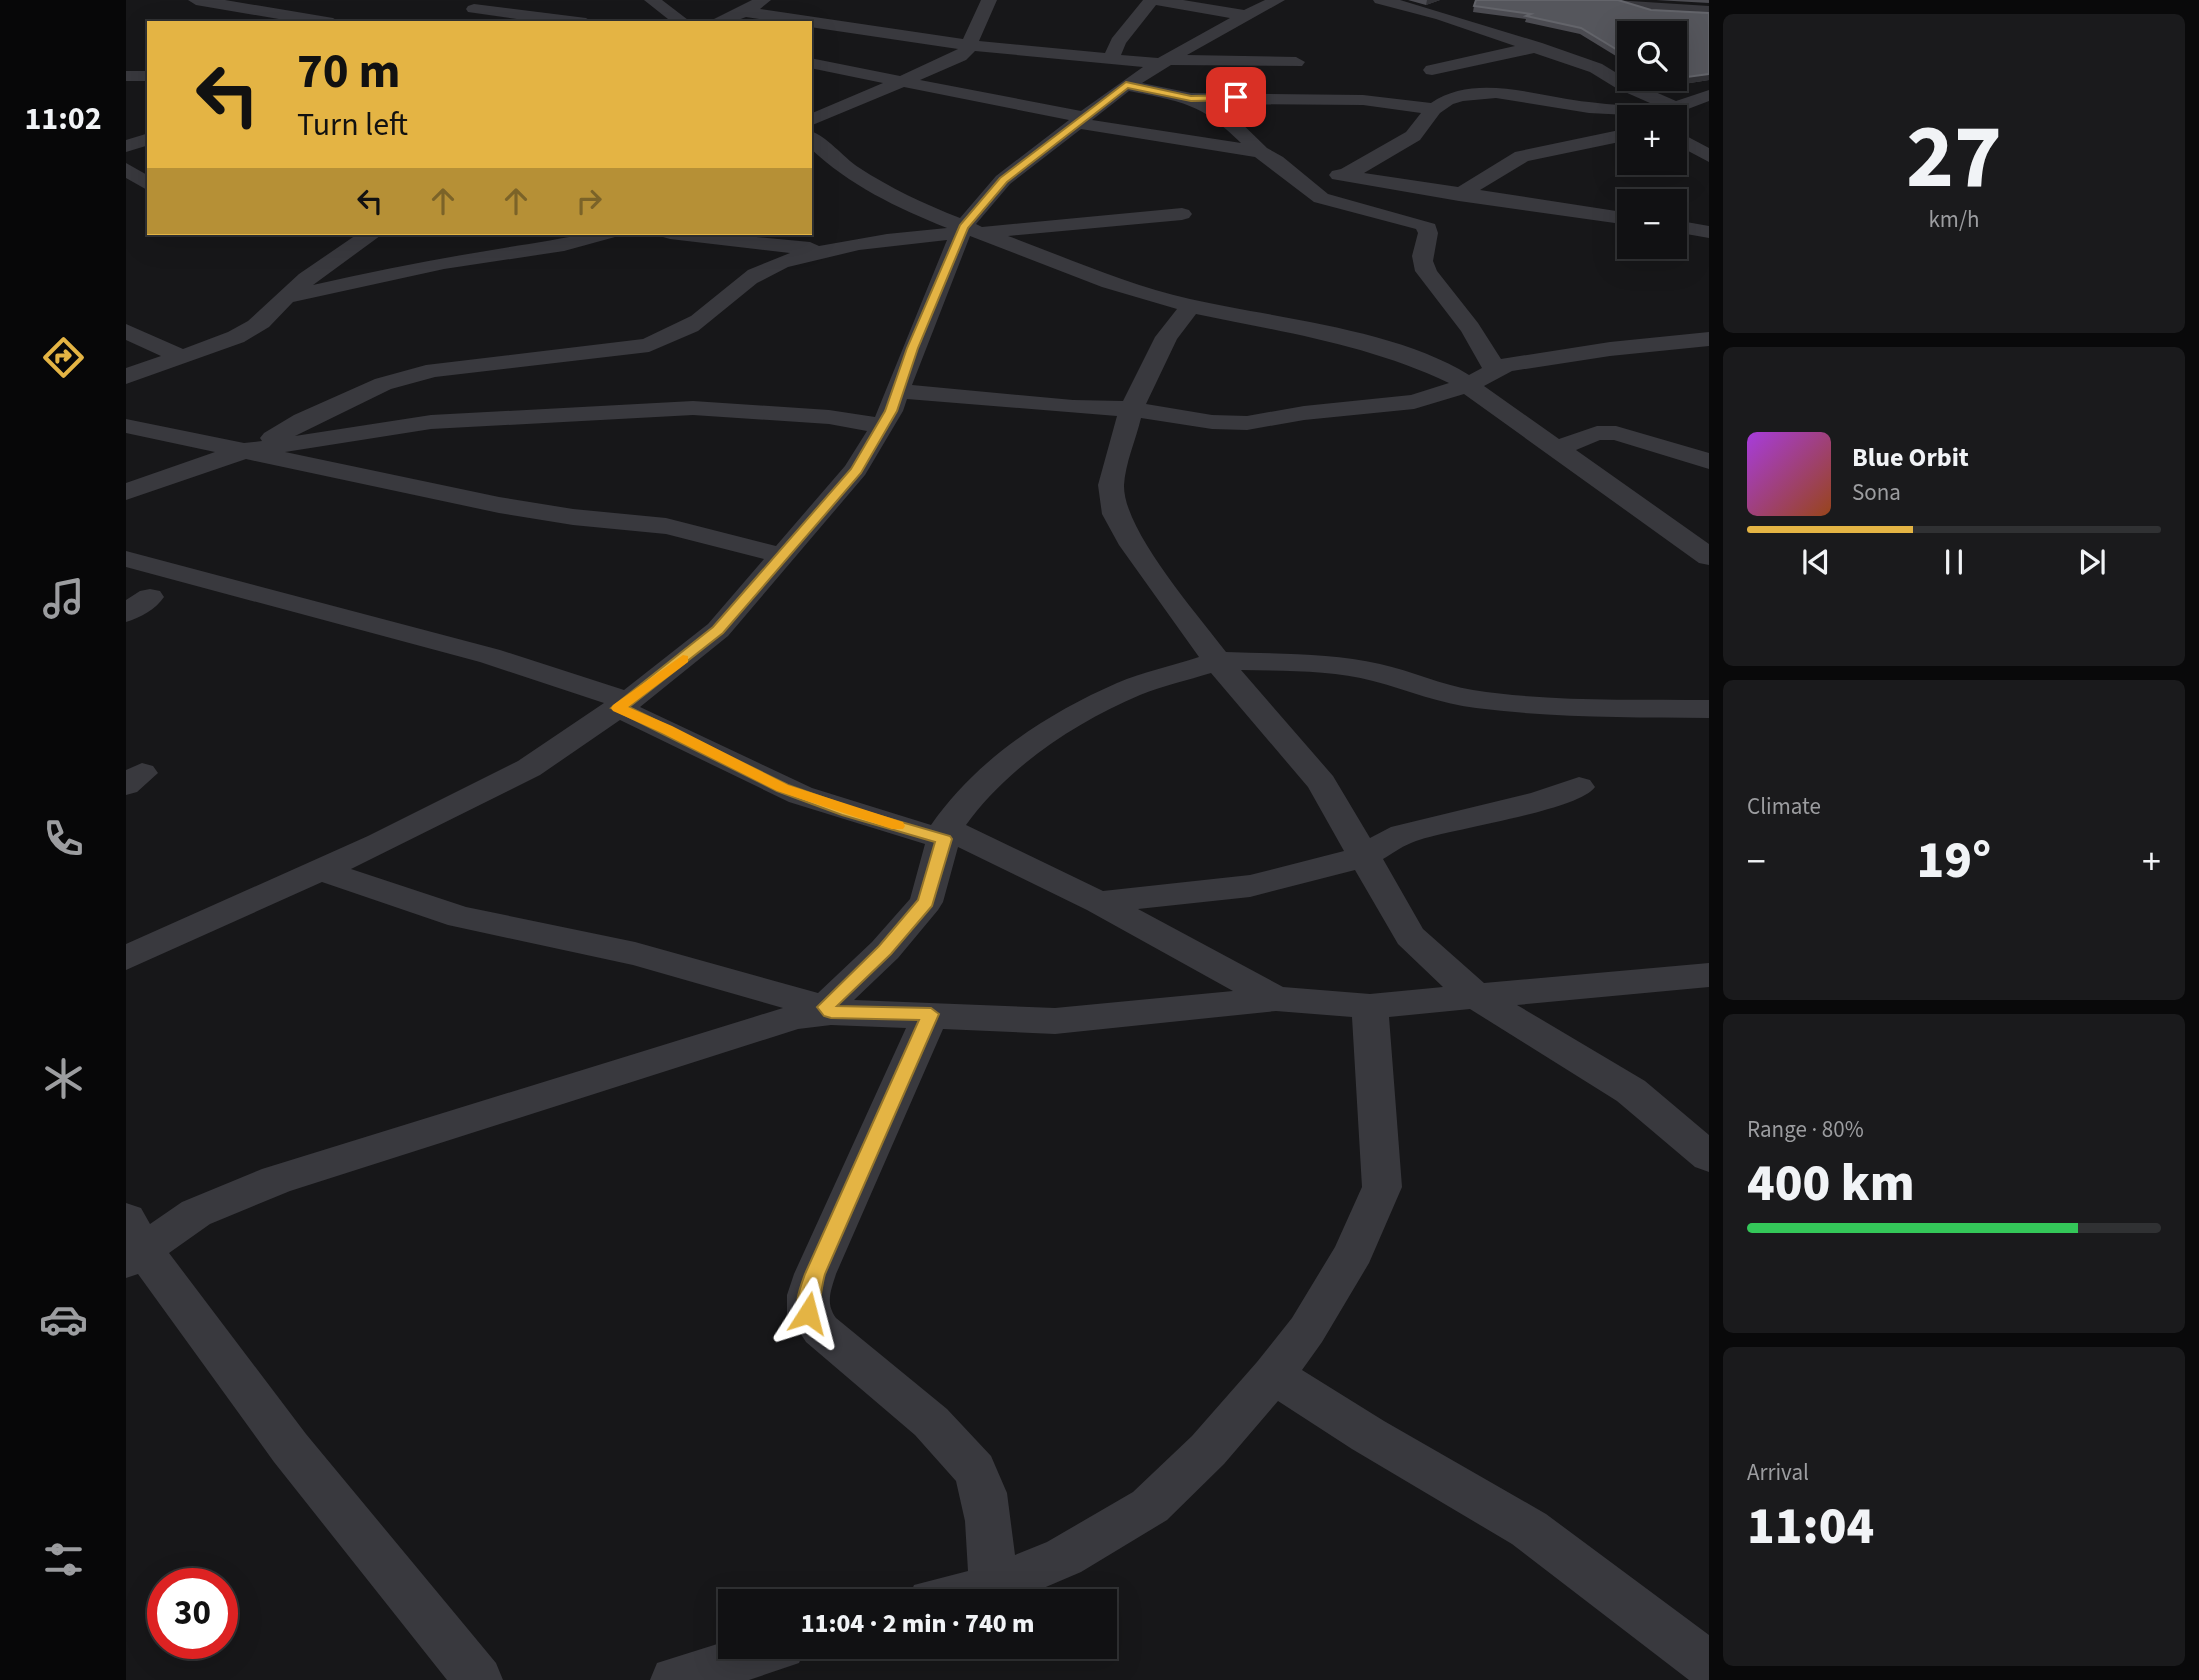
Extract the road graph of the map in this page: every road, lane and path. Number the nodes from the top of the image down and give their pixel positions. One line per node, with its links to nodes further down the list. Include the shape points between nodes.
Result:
1 (196, 0): 13 (street)
2 (652, 0): 15 (street)
3 (763, 0): 10 (street)
4 (989, 0): 19 (street)
5 (1153, 0): 12 (street); 21 (street, via 1118,42)
6 (1278, 0): 12 (street)
7 (1381, 0): 20 (street)
8 (1622, 0): 11 (street, via 1650,8)
9 (474, 10): 14 (street)
10 (745, 12): 16 (street); 17 (street)
11 (1709, 12)
12 (1248, 16): 22 (street)
13 (321, 21)
14 (569, 21)
15 (681, 21)
16 (720, 21)
17 (806, 21)
18 (812, 22): 19 (street)
19 (969, 45): 21 (street); 28 (street, via 960,56)
20 (1537, 47): 25 (street); 32 (street, via 1596,68)
21 (1111, 59): 22 (street)
22 (1165, 62): 23 (street); 29 (street)
23 (1296, 62)
24 (812, 63): 28 (street)
25 (1432, 70)
26 (126, 76): 27 (street)
27 (147, 76)
28 (902, 82): 38 (street); 39 (street)
29 (1126, 85): 31 (street); 39 (street)
30 (1709, 95): 33 (street)
31 (1191, 98): 34 (street, via 1363,100); 44 (street, via 1223,115)
32 (1654, 105)
33 (1685, 105)
34 (1434, 109): 35 (street, via 1447,100 1496,93); 49 (street, via 1413,136)
35 (1617, 110)
36 (1687, 115): 37 (street)
37 (1702, 116)
38 (812, 120)
39 (1080, 120): 44 (street); 55 (street, via 1003,180)
40 (1617, 136): 51 (street, via 1522,156)
41 (147, 140): 43 (street)
42 (1687, 143): 46 (street)
43 (126, 146)
44 (1260, 152): 48 (street)
45 (819, 155): 55 (street)
46 (1709, 156)
47 (126, 169): 50 (street)
48 (1291, 174): 49 (street); 66 (street, via 1321,198 1428,228 1423,264 1485,348)
49 (1346, 176): 51 (street)
50 (147, 184)
51 (1459, 194): 53 (street)
52 (1182, 214): 55 (street)
53 (1617, 217)
54 (1687, 228): 56 (street)
55 (968, 231): 60 (street); 62 (street, via 1129,290); 69 (street)
56 (1709, 232)
57 (371, 235): 61 (street)
58 (601, 235): 61 (street)
59 (685, 235): 60 (street)
60 (833, 250): 73 (street, via 763,270 715,309 667,339 641,347 434,370 362,393)
61 (287, 297): 65 (street, via 251,329)
62 (1191, 306): 68 (street, via 1375,345 1424,361); 70 (street, via 1166,337)
63 (126, 331): 65 (street)
64 (1709, 339): 66 (street, via 1610,349)
65 (183, 358): 67 (street)
66 (1494, 369): 68 (street)
67 (126, 377)
68 (1468, 385): 70 (street, via 1414,402 1247,423); 74 (street)
69 (896, 391): 70 (street); 72 (street)
70 (1131, 410): 82 (street, via 1111,485 1115,514)
71 (126, 426): 73 (street)
72 (882, 426): 73 (street, via 829,417 693,408 431,422); 77 (street, via 856,470)
73 (252, 449): 76 (street); 77 (street, via 499,505 666,526)
74 (1557, 449): 75 (street, via 1597,433 1616,433); 78 (street)
75 (1709, 461)
76 (126, 492)
77 (781, 555): 83 (street, via 718,630)
78 (1709, 557)
79 (126, 559): 83 (street, via 490,656)
80 (150, 597): 81 (street)
81 (126, 613)
82 (1217, 661): 84 (street, via 1339,666 1473,699 1549,707); 86 (street, via 1129,689 1046,732 968,799); 87 (street, via 1322,783)
83 (623, 705): 86 (street, via 782,788 848,811); 88 (street, via 528,768)
84 (1709, 709)
85 (1579, 787): 87 (street, via 1403,834)
86 (945, 834): 89 (street); 95 (street, via 926,902)
87 (1362, 857): 89 (street, via 1250,886); 92 (street, via 1410,936)
88 (320, 870): 90 (street); 95 (street, via 460,917 635,954)
89 (1099, 902): 93 (street)
90 (126, 958)
91 (1709, 975): 92 (street)
92 (1474, 995): 94 (street); 97 (street, via 1630,1091)
93 (1276, 999): 94 (street); 96 (street, via 1055,1021)
94 (1370, 1006): 99 (street, via 1382,1187 1354,1252 1307,1330)
95 (828, 1009): 96 (street); 98 (street, via 276,1180)
96 (931, 1014): 100 (street, via 815,1274 808,1313 821,1330 931,1422 975,1470 989,1521)
97 (1709, 1157)
98 (132, 1244): 104 (street)
99 (1273, 1375): 100 (street, via 1208,1450 1150,1506 1064,1557); 103 (street, via 1530,1529)
100 (993, 1587): 101 (street)
101 (984, 1589)
102 (742, 1659): 105 (street)
103 (1709, 1665)
104 (478, 1680)
105 (675, 1680)

